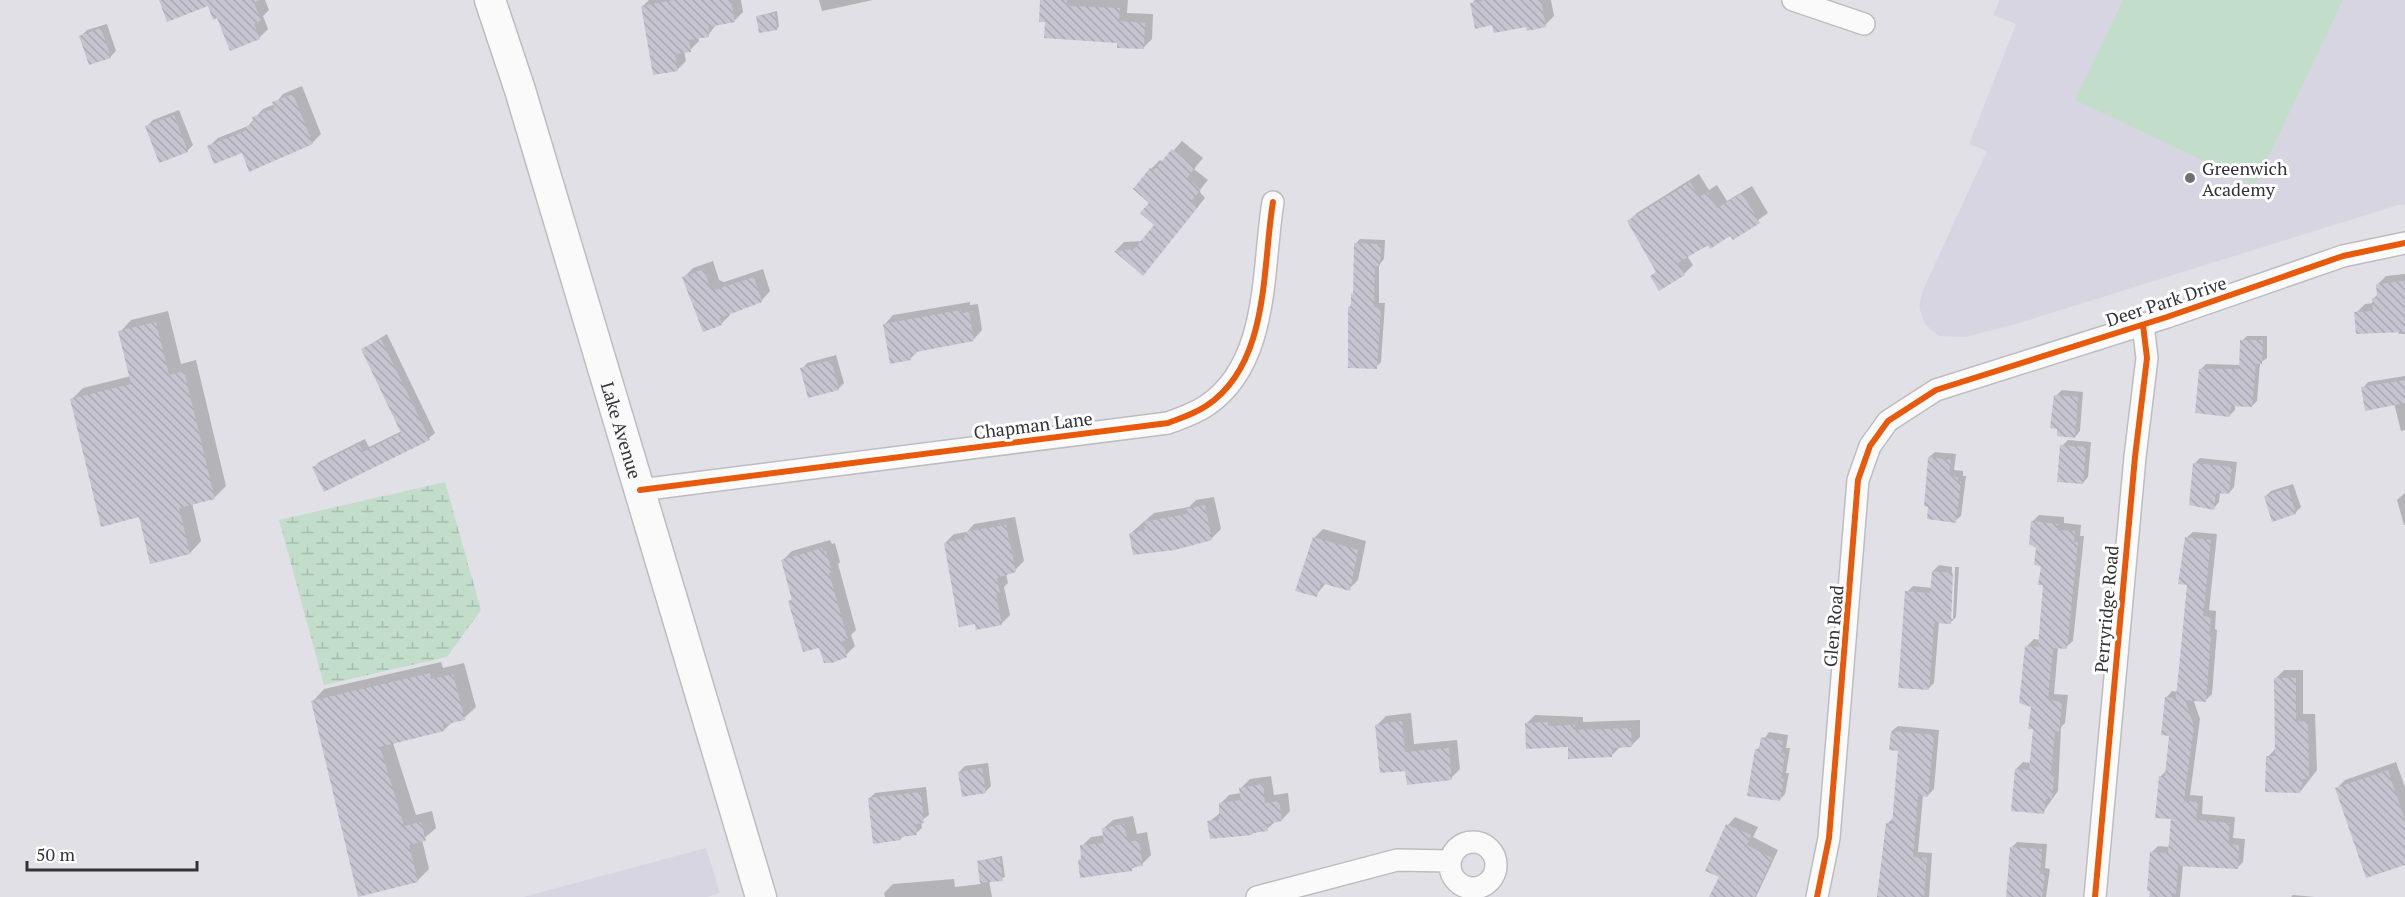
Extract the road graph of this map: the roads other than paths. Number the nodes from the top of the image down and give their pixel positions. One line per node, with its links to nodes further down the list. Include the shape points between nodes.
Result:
1 (490, 0): 8 (main road, Lake Avenue)
2 (1793, 0): 3 (street)
3 (1864, 24)
4 (1273, 202): 8 (street, Chapman Lane, via 1254,338 1242,366 1209,405 1197,412 1168,423)
5 (2405, 243): 6 (street, Deer Park Drive, via 2343,256)
6 (2143, 325): 7 (street, Deer Park Drive); 13 (street, Perryridge Road, via 2147,358)
7 (1936, 390): 12 (street, Glen Road, via 1888,421 1870,446 1858,480 1829,838)
8 (639, 490): 10 (main road, Lake Avenue)
9 (1450, 861): 11 (street, via 1397,860)
10 (761, 897)
11 (1257, 897)
12 (1817, 897)
13 (2095, 897)

